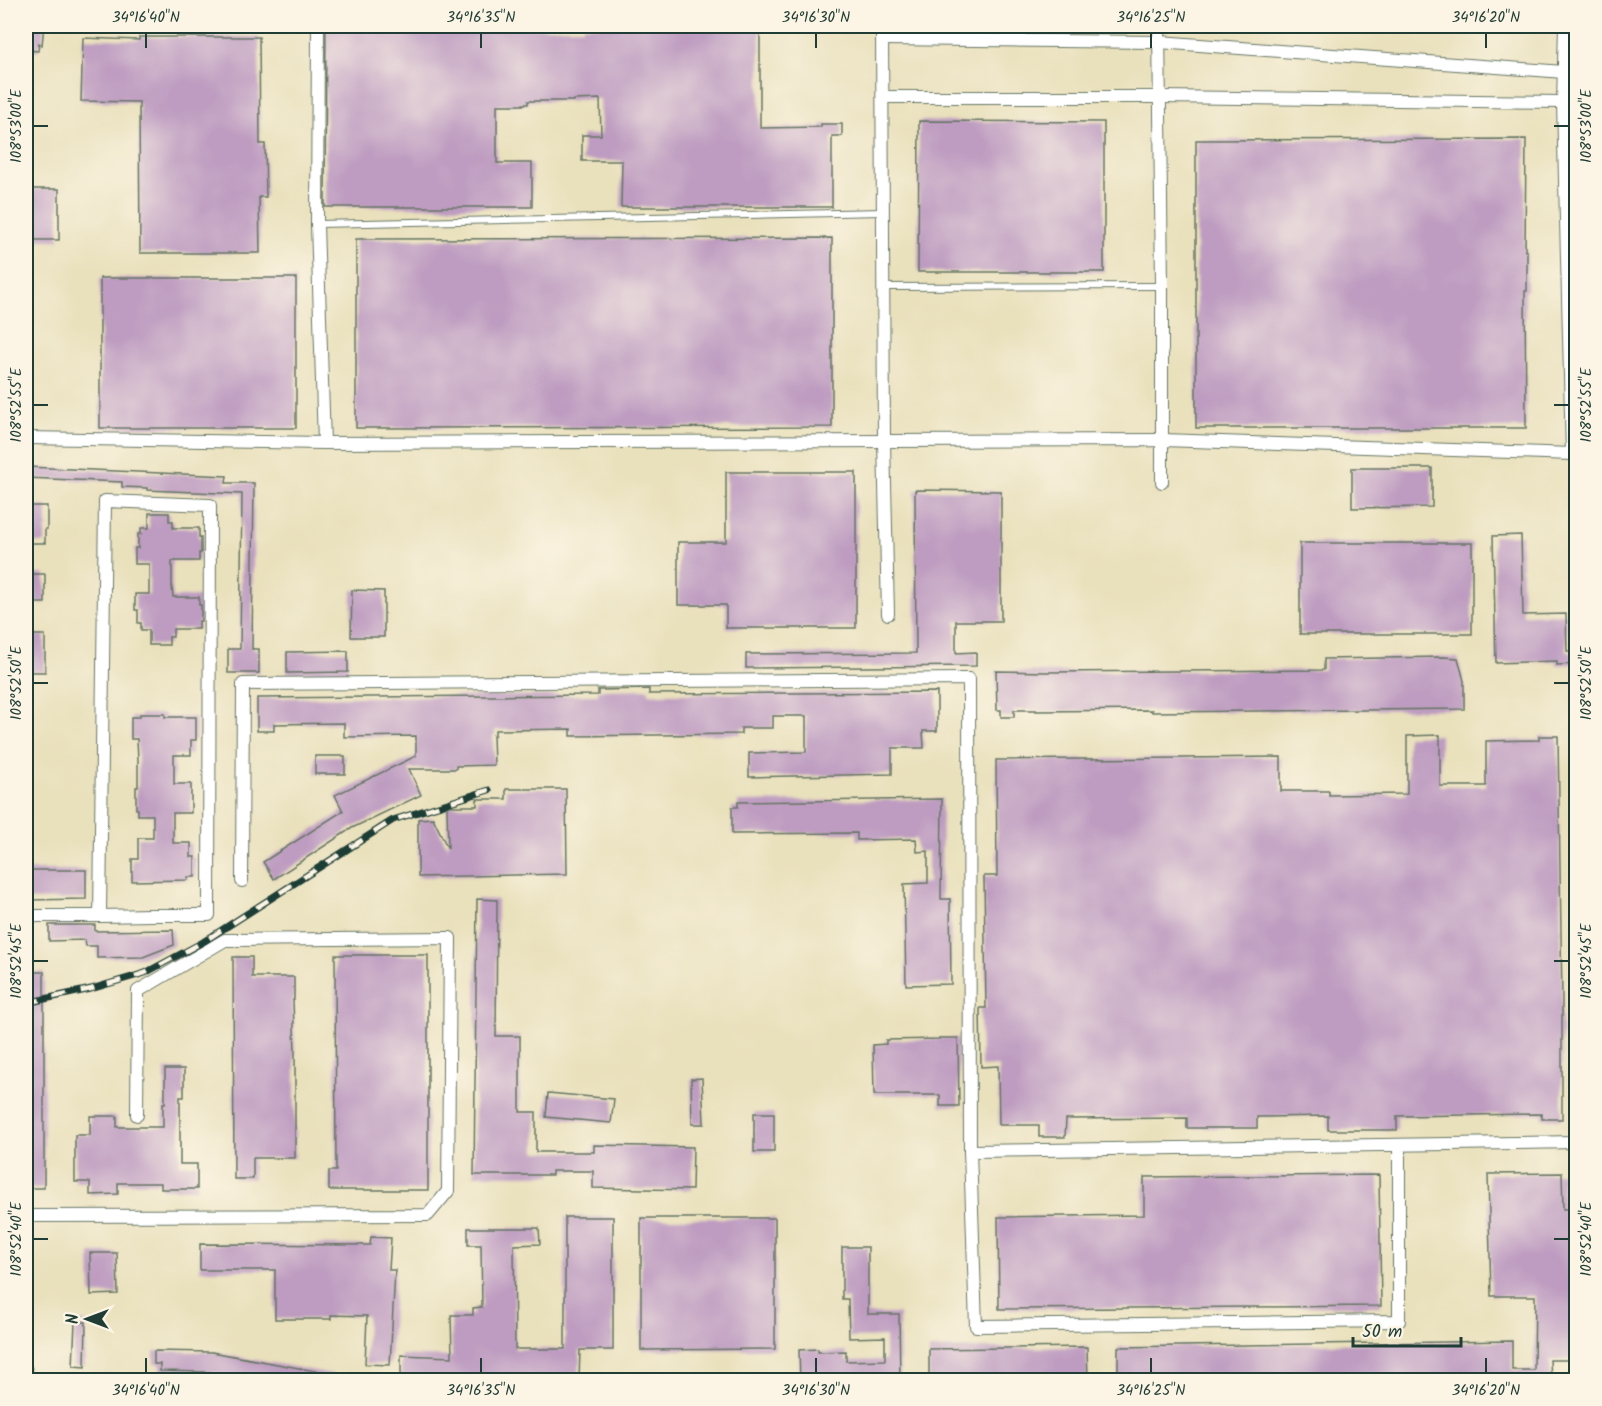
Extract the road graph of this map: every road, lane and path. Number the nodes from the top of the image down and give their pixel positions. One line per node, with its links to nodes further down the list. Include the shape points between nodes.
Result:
1 (318, 26): 13 (street)
2 (882, 26): 5 (street)
3 (1159, 26): 6 (street)
4 (1564, 26): 7 (street)
5 (882, 39): 6 (street); 8 (street)
6 (1159, 42): 7 (street); 9 (street)
7 (1570, 71): 11 (street)
8 (884, 97): 9 (street); 12 (street)
9 (1160, 97): 11 (street); 14 (street)
10 (1576, 101): 11 (street)
11 (1563, 102): 17 (street, via 1572,454)
12 (884, 212): 13 (lane); 15 (street)
13 (317, 224): 19 (street)
14 (1162, 286): 15 (lane); 17 (street)
15 (884, 287): 18 (street)
16 (26, 438): 19 (street)
17 (1163, 440): 18 (street); 20 (street)
18 (884, 441): 19 (street); 21 (street)
19 (324, 443)
20 (1162, 482)
21 (888, 614)
22 (242, 881): 28 (street, via 243,684 969,679)
23 (26, 916): 24 (street)
24 (100, 916): 24 (street, via 209,915 210,505 105,501)
25 (137, 1115): 29 (street, via 138,991 225,940 450,938 448,1191 428,1215)
26 (1576, 1142): 27 (street)
27 (1399, 1145): 28 (street); 28 (street, via 1399,1321 976,1326)
28 (970, 1151)
29 (26, 1216)
30 (26, 1370): 31 (street)
31 (28, 1380)

